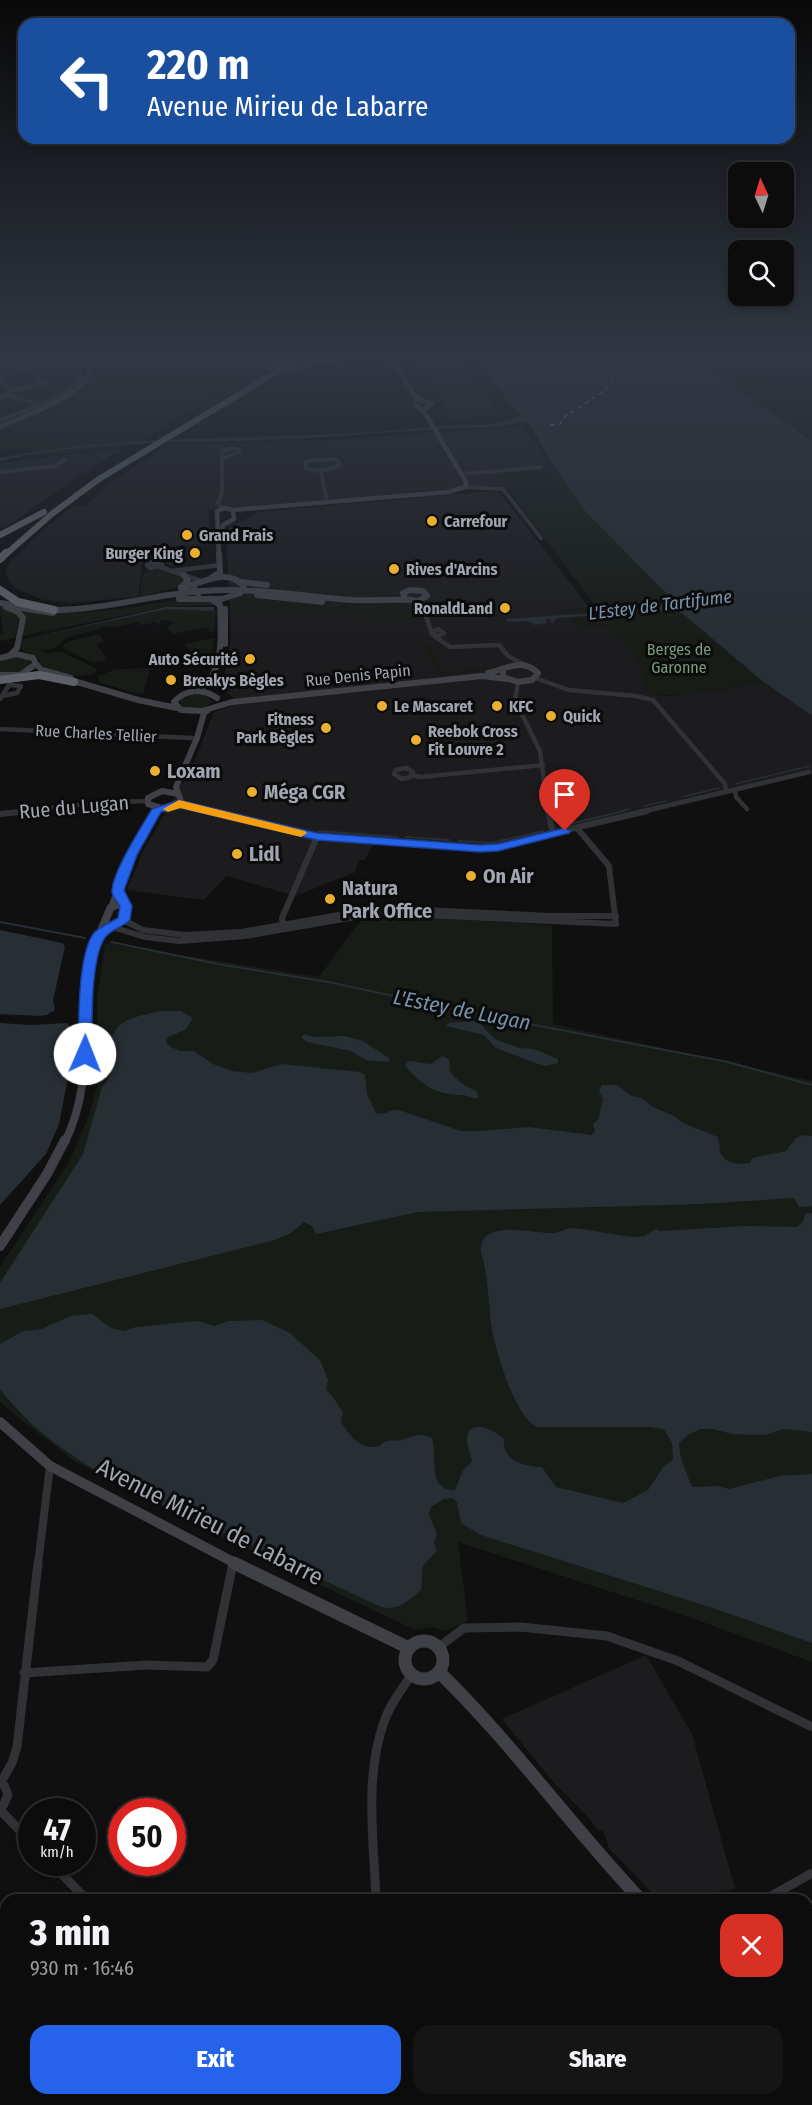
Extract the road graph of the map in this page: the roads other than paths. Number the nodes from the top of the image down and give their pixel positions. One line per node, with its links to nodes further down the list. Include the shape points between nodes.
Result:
1 (131, 452): 16 (highway)
2 (138, 452): 17 (highway)
3 (224, 452): 7 (street)
4 (239, 452): 7 (street)
5 (448, 452): 11 (street)
6 (66, 459): 10 (street, via 55,466)
7 (222, 459): 14 (street, via 218,503)
8 (541, 467): 11 (street)
9 (321, 471): 9 (street, via 337,467 339,460 305,463 306,469); 13 (street)
10 (0, 472)
11 (461, 474): 12 (street)
12 (465, 487): 13 (street, via 448,492); 21 (street, via 504,490)
13 (327, 502): 15 (street)
14 (222, 508): 15 (street); 18 (street, via 217,511)
15 (233, 510): 19 (street, via 234,519)
16 (44, 512): 20 (highway); 22 (highway)
17 (53, 513): 23 (highway); 26 (highway)
18 (218, 521): 19 (street); 24 (street)
19 (228, 522): 30 (street, via 222,531 226,572)
20 (0, 535)
21 (541, 538)
22 (0, 550)
23 (0, 560)
24 (220, 565): 27 (street); 29 (street, via 219,574)
25 (160, 567): 27 (street)
26 (0, 568)
27 (172, 571): 28 (street)
28 (184, 575): 31 (street); 35 (street, via 189,581 185,585)
29 (211, 578): 30 (street); 31 (street)
30 (233, 578): 33 (street)
31 (198, 587): 35 (street); 36 (street)
32 (0, 590): 41 (highway, via 18,602)
33 (239, 591): 36 (street); 37 (street); 37 (street, via 323,602); 62 (street, via 225,603 224,654 211,689)
34 (403, 594): 37 (street); 38 (street); 39 (street, via 421,590 427,594)
35 (150, 596): 42 (street)
36 (208, 598): 42 (street); 60 (street, via 220,605 217,663 210,682)
37 (373, 600): 38 (street); 42 (street, via 250,590 181,594)
38 (409, 600): 39 (street)
39 (423, 602): 43 (street)
40 (0, 604): 41 (street); 42 (street, via 50,613); 47 (street, via 23,618 17,648)
41 (54, 610): 42 (street)
42 (94, 610)
43 (428, 617): 44 (street); 45 (street)
44 (442, 632): 45 (street); 46 (street, via 449,644)
45 (432, 633): 46 (street, via 447,646)
46 (466, 647): 48 (street, via 498,645)
47 (9, 655): 49 (street); 50 (street, via 29,656)
48 (508, 656): 51 (street); 52 (street)
49 (0, 658)
50 (36, 664): 53 (street); 61 (street, via 42,670 148,699)
51 (524, 664): 52 (street); 55 (street, via 536,670)
52 (504, 668): 56 (street, via 501,674); 62 (street, Rue Denis Papin, via 228,700)
53 (25, 673): 54 (street); 58 (street, via 39,672)
54 (0, 675)
55 (535, 678): 59 (street); 73 (street, via 569,690 653,700 725,784)
56 (506, 679): 59 (street); 64 (street, Rue Denis Papin, via 482,676 232,702)
57 (0, 680): 58 (highway, via 39,675)
58 (74, 682): 63 (street)
59 (518, 682): 68 (street, via 514,696)
60 (195, 691): 61 (street); 62 (street, Rue Denis Papin)
61 (178, 696): 63 (street, via 174,702)
62 (215, 696): 64 (street)
63 (177, 708): 65 (street)
64 (211, 708): 65 (street, Rue Denis Papin); 74 (street, via 176,787)
65 (186, 711): 67 (street, via 196,723)
66 (0, 729): 67 (street, Rue Charles Tellier)
67 (192, 738): 72 (street, via 175,777)
68 (543, 765): 70 (street); 81 (street)
69 (809, 772): 71 (street)
70 (412, 776)
71 (735, 790): 73 (street); 78 (street)
72 (159, 792): 74 (street); 75 (street)
73 (726, 792): 80 (street)
74 (177, 794): 76 (street, via 181,798)
75 (147, 801): 77 (street); 79 (street, Rue du Lugan)
76 (179, 804): 77 (street); 82 (street)
77 (158, 809): 83 (street, via 131,855)
78 (747, 809)
79 (0, 814)
80 (577, 828): 81 (street); 86 (street, via 609,866)
81 (553, 834): 82 (street, via 480,849)
82 (317, 837): 91 (street, via 282,918)
83 (118, 890): 84 (street); 85 (street)
84 (124, 904): 85 (street); 88 (street, via 127,909)
85 (113, 905): 90 (street)
86 (616, 916): 87 (street); 87 (street, via 616,924)
87 (550, 918): 89 (street, via 378,914)
88 (123, 920): 90 (street); 92 (street, via 138,929)
89 (306, 923): 91 (street); 92 (street, via 255,936)
90 (109, 925): 92 (street, via 127,933 158,938); 93 (street, via 95,946 86,985 85,1077 81,1098 50,1170)
91 (283, 925): 92 (street)
92 (205, 938)
93 (0, 1246)
94 (0, 1422): 95 (street, Avenue Mirieu de Labarre)
95 (50, 1466): 96 (street, Avenue Mirieu de Labarre); 100 (street)
96 (233, 1562): 98 (street, Avenue Mirieu de Labarre); 100 (street, via 213,1660 207,1667 146,1665)
97 (439, 1647): 98 (street, via 425,1641); 99 (street, via 444,1661); 102 (street, via 464,1628 521,1627 607,1636 678,1661)
98 (409, 1648): 101 (street, via 405,1659)
99 (439, 1672): 101 (street, via 429,1678); 110 (street, via 481,1713)
100 (24, 1673): 103 (street, via 18,1747)
101 (412, 1674): 109 (street, via 394,1700 376,1752)
102 (812, 1727)
103 (0, 1782): 104 (street, via 8,1795)
104 (0, 1812): 105 (street)
105 (18, 1829)
106 (812, 1873): 111 (street)
107 (64, 1876): 108 (street)
108 (81, 1894)
109 (376, 1894)
110 (635, 1894)
111 (775, 1894)

